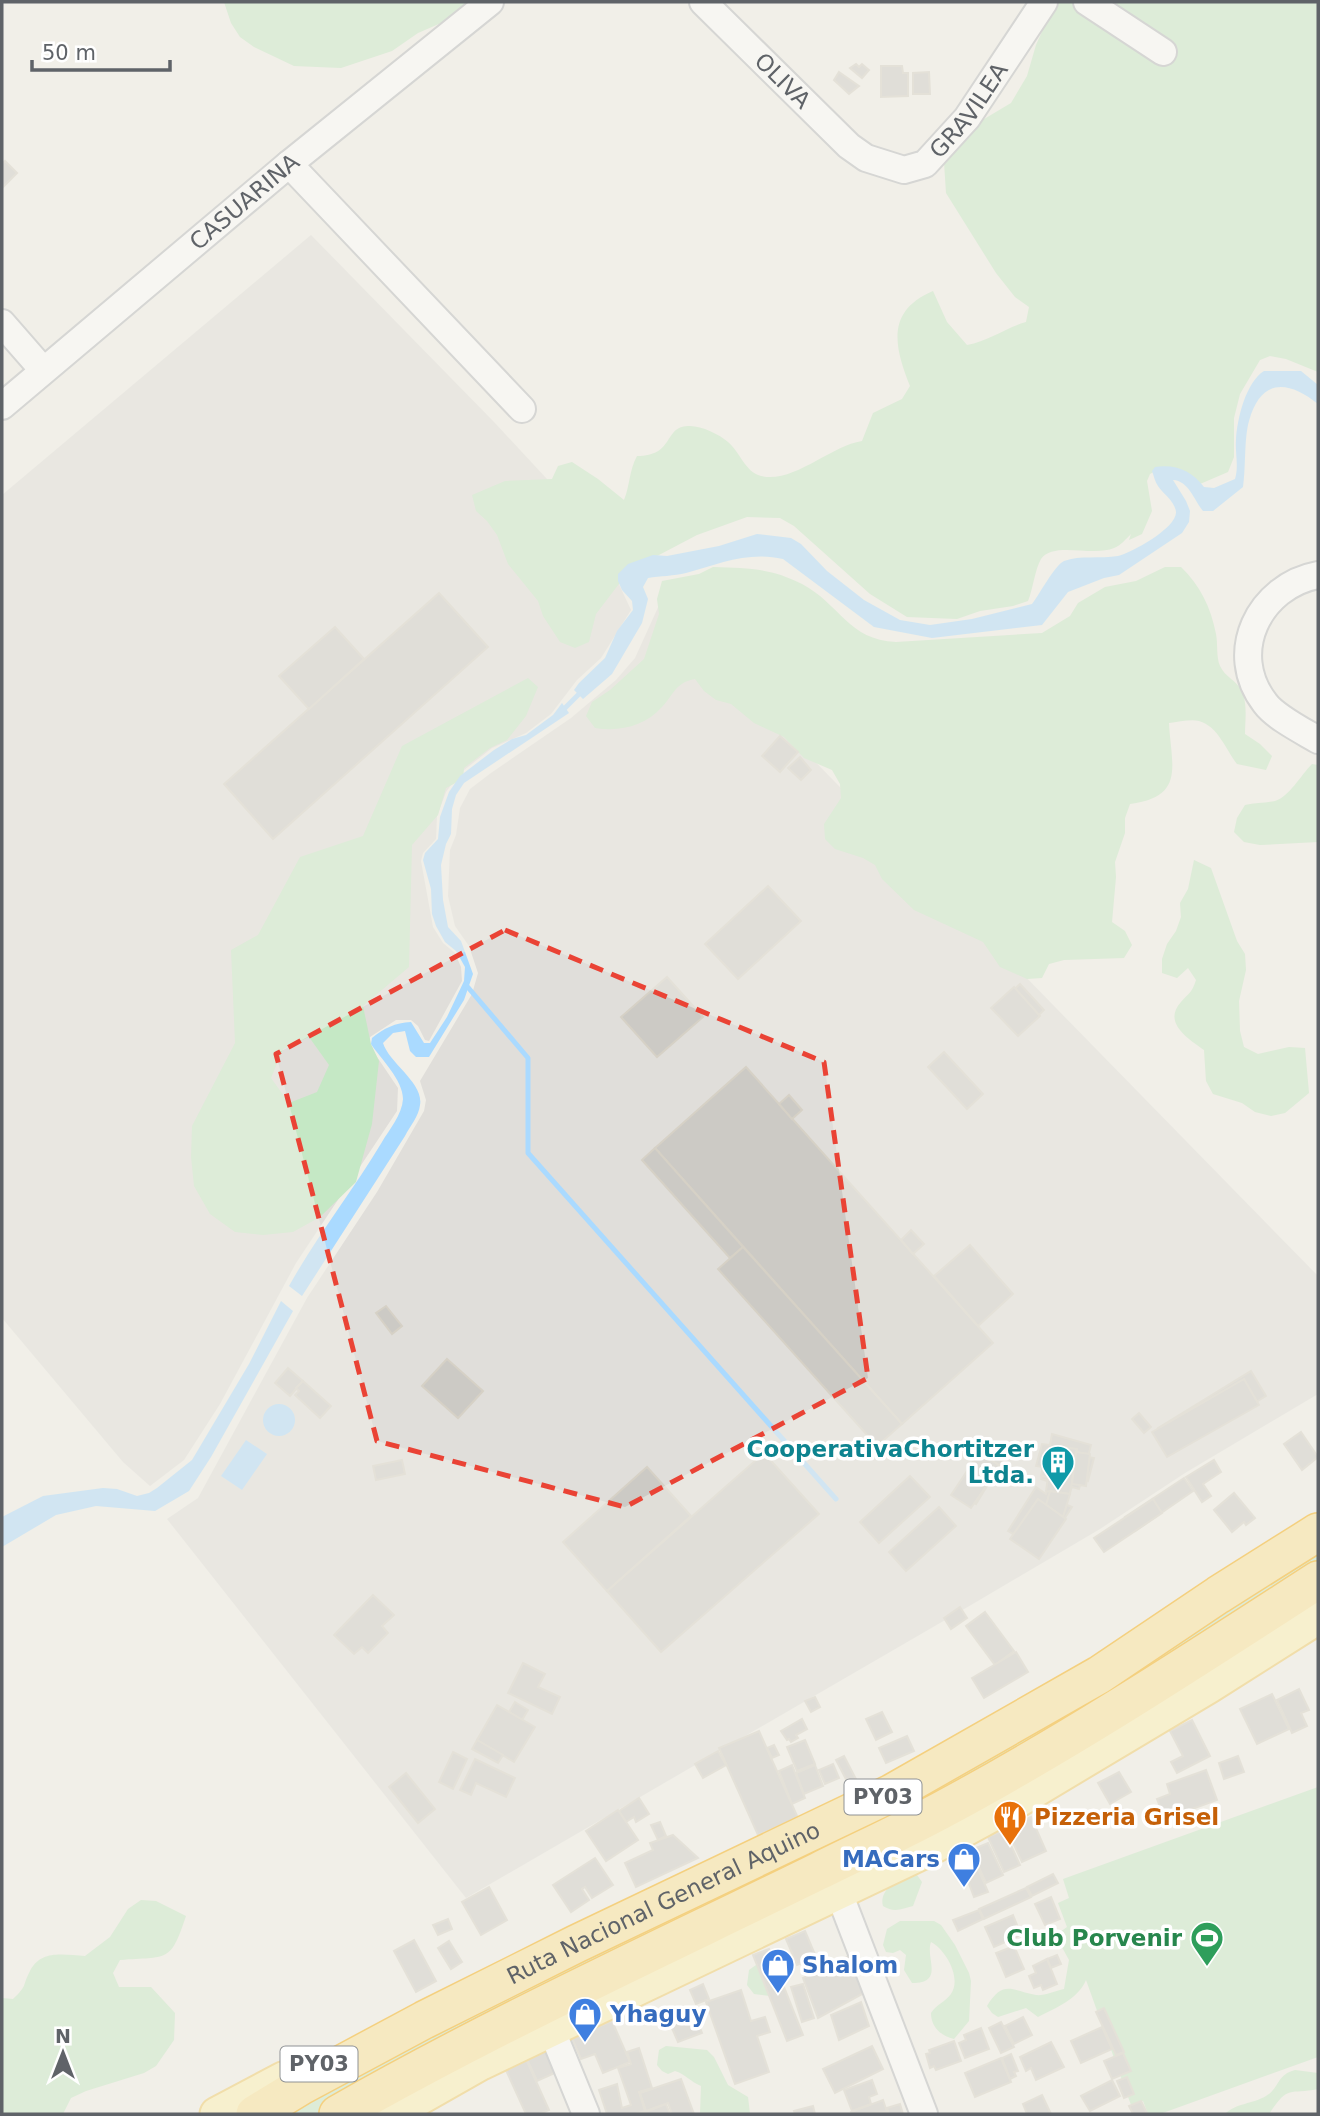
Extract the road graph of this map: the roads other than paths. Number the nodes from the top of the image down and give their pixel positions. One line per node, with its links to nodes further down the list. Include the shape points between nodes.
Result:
1 (490, 2): 7 (street, CASUARINA)
2 (703, 2): 6 (street, OLIVA)
3 (1044, 2): 6 (street, GRAVILEA, via 967,118 925,164 904,170)
4 (1087, 2): 5 (street)
5 (1163, 52)
6 (866, 158)
7 (289, 164): 9 (street, CASUARINA); 11 (street)
8 (2, 323): 9 (street)
9 (43, 370): 10 (street, CASUARINA)
10 (2, 405)
11 (522, 409)
12 (1318, 575): 13 (street, via 1302,578 1266,603 1254,623 1247,666 1266,706)
13 (1318, 740)
14 (1318, 1532): 20 (highway, Ruta Nacional General Aquino / PY03, via 1099,1675 903,1786)
15 (1318, 1580): 18 (highway, Ruta Nacional General Aquino / PY03)
16 (1318, 1598): 18 (main road)
17 (1318, 1617): 19 (main road, PY03, via 1015,1802)
18 (1159, 1683): 25 (highway, Ruta Nacional General Aquino / PY03, via 939,1812 482,2037)
19 (839, 1893): 21 (main road, PY03); 28 (street)
20 (424, 2020): 23 (main road, PY03, via 288,2077); 24 (highway, Ruta Nacional General Aquino / PY03)
21 (552, 2031): 22 (main road, PY03, via 481,2063); 27 (street)
22 (425, 2105): 26 (main road, PY03)
23 (217, 2114)
24 (255, 2114)
25 (338, 2114)
26 (390, 2114)
27 (586, 2114)
28 (924, 2114)

